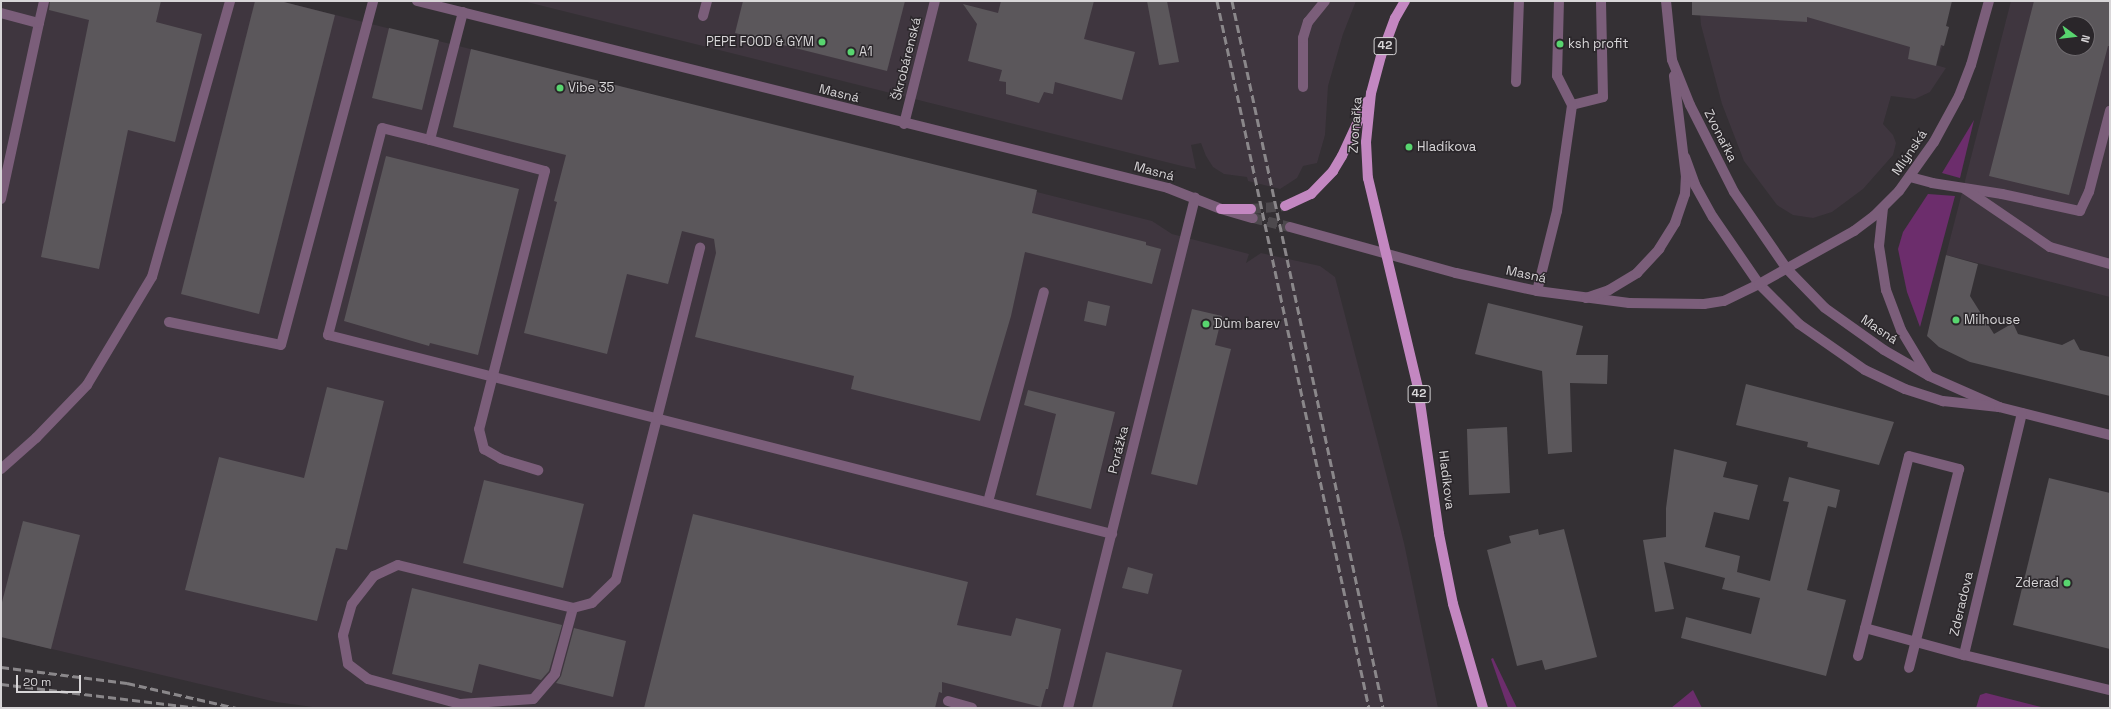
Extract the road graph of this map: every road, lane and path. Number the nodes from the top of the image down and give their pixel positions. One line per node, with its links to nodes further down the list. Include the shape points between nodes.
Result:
1 (44, 1): 17 (street)
2 (230, 1): 51 (street, via 152,277 88,385 36,438)
3 (373, 1): 44 (street, via 281,345)
4 (417, 1): 14 (street, Masná)
5 (707, 1): 16 (street)
6 (935, 1): 24 (street, Škrobárenská)
7 (1324, 1): 20 (street, via 1308,22 1303,38)
8 (1405, 1): 21 (main road, Zvonařka / 42, via 1383,50)
9 (1519, 1): 19 (street)
10 (1559, 1): 22 (street, via 1557,76)
11 (1601, 1): 22 (street, via 1603,97)
12 (1666, 1): 18 (street, Zvonařka)
13 (1989, 1): 27 (street, Mlýnská, via 1971,65 1958,96 1934,142)
14 (463, 12): 24 (street, Masná); 25 (street)
15 (1, 13): 17 (street)
16 (703, 16)
17 (39, 23): 30 (street)
18 (1672, 60): 26 (street); 39 (street, Zvonařka, via 1690,105 1718,162 1746,211)
19 (1516, 82)
20 (1304, 87)
21 (1371, 93): 31 (main road, via 1333,171 1311,194); 37 (main road, Zvonařka / 42, via 1366,142 1368,178)
22 (1572, 105): 41 (street, via 1557,212)
23 (2110, 111): 28 (street, via 2089,192 2080,211)
24 (904, 124): 29 (street, Masná, via 1168,188)
25 (430, 140): 46 (street, via 545,171); 46 (street, via 382,128 328,335)
26 (1685, 157): 40 (street, via 1695,185 1713,217); 43 (street, via 1685,194 1675,223 1659,249 1625,282)
27 (1910, 177): 28 (street); 32 (street, Mlýnská)
28 (1964, 187): 38 (street, via 2050,247)
29 (1194, 198): 33 (street, Masná); 54 (street, Porážka)
30 (1, 199)
31 (1285, 206)
32 (1883, 208): 39 (street, Mlýnská, via 1854,231); 45 (street, via 1879,246 1886,290 1901,330)
33 (1221, 209): 34 (main road)
34 (1252, 213)
35 (1290, 227): 37 (street, Masná)
36 (700, 247): 49 (street)
37 (1387, 255): 41 (street, Masná); 65 (main road, Hladíkova / 42, via 1419,394 1445,570 1470,670)
38 (2110, 264)
39 (1787, 269): 40 (street, Masná); 45 (street, Masná, via 1838,318 1884,350)
40 (1759, 284): 43 (street, Masná, via 1724,301 1704,304 1645,304); 47 (street, Masná, via 1808,332 1884,380 1943,401)
41 (1537, 291): 43 (street, Masná)
42 (1044, 292): 53 (street)
43 (1585, 298)
44 (169, 322)
45 (1929, 376): 47 (street, Masná)
46 (493, 377): 49 (street); 52 (street, via 480,429 484,450 501,459)
47 (1999, 408): 48 (street, Masná)
48 (2022, 413): 50 (street, Masná); 58 (street, Zderadova)
49 (657, 418): 53 (street); 55 (street, via 616,580 592,603)
50 (2110, 435)
51 (1, 469)
52 (538, 470)
53 (988, 502): 54 (street)
54 (1112, 534): 64 (street, Porážka)
55 (573, 608): 55 (street, via 398,565 374,576 352,604 343,635 348,664 368,679 460,704 533,699 555,674)
56 (1865, 628): 57 (street); 57 (street, via 1909,456 1959,469); 59 (street)
57 (1915, 642): 58 (street); 60 (street)
58 (1964, 655): 61 (street, Zderadova)
59 (1858, 656)
60 (1909, 668)
61 (2110, 690)
62 (948, 701): 63 (street)
63 (972, 708)
64 (1068, 708)
65 (1483, 708)

